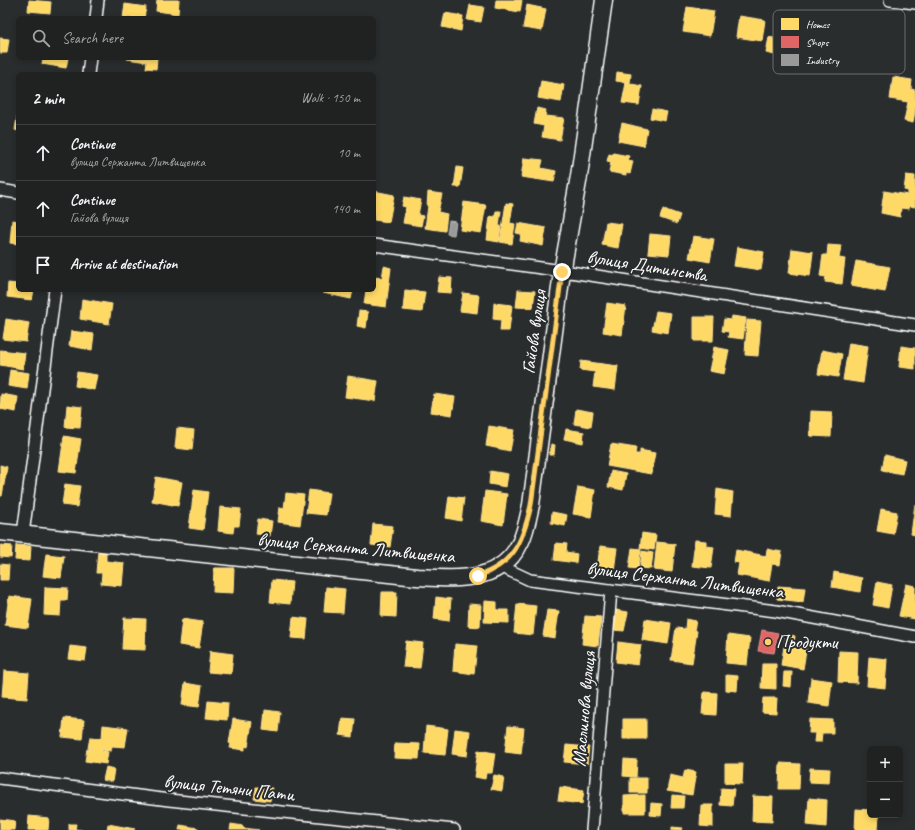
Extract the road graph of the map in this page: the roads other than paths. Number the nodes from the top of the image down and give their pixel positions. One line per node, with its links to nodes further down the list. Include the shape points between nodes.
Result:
1 (98, 0): 5 (street)
2 (604, 0): 11 (main road, Гайова вулиця, via 579,176)
3 (890, 0): 4 (street)
4 (915, 3)
5 (96, 16)
6 (90, 60): 7 (street)
7 (88, 72)
8 (0, 190): 9 (street)
9 (16, 193)
10 (376, 245): 11 (street, вулиця Дитинства)
11 (562, 272): 13 (street, вулиця Дитинства); 16 (main road, Гайова вулиця, via 527,525 511,556)
12 (55, 292): 15 (street)
13 (915, 325)
14 (0, 532): 15 (main road, вулиця Сержанта Литвищенка)
15 (23, 534): 16 (main road, вулиця Сержанта Литвищенка, via 417,577 452,579 478,576)
16 (500, 566): 17 (street, вулиця Сержанта Литвищенка, via 530,580)
17 (611, 590): 18 (street, вулиця Сержанта Литвищенка, via 776,611); 21 (street, Маслинова вулиця)
18 (915, 637)
19 (0, 778): 20 (street, вулиця Тетяни Пати, via 169,800)
20 (454, 830)
21 (592, 830)

